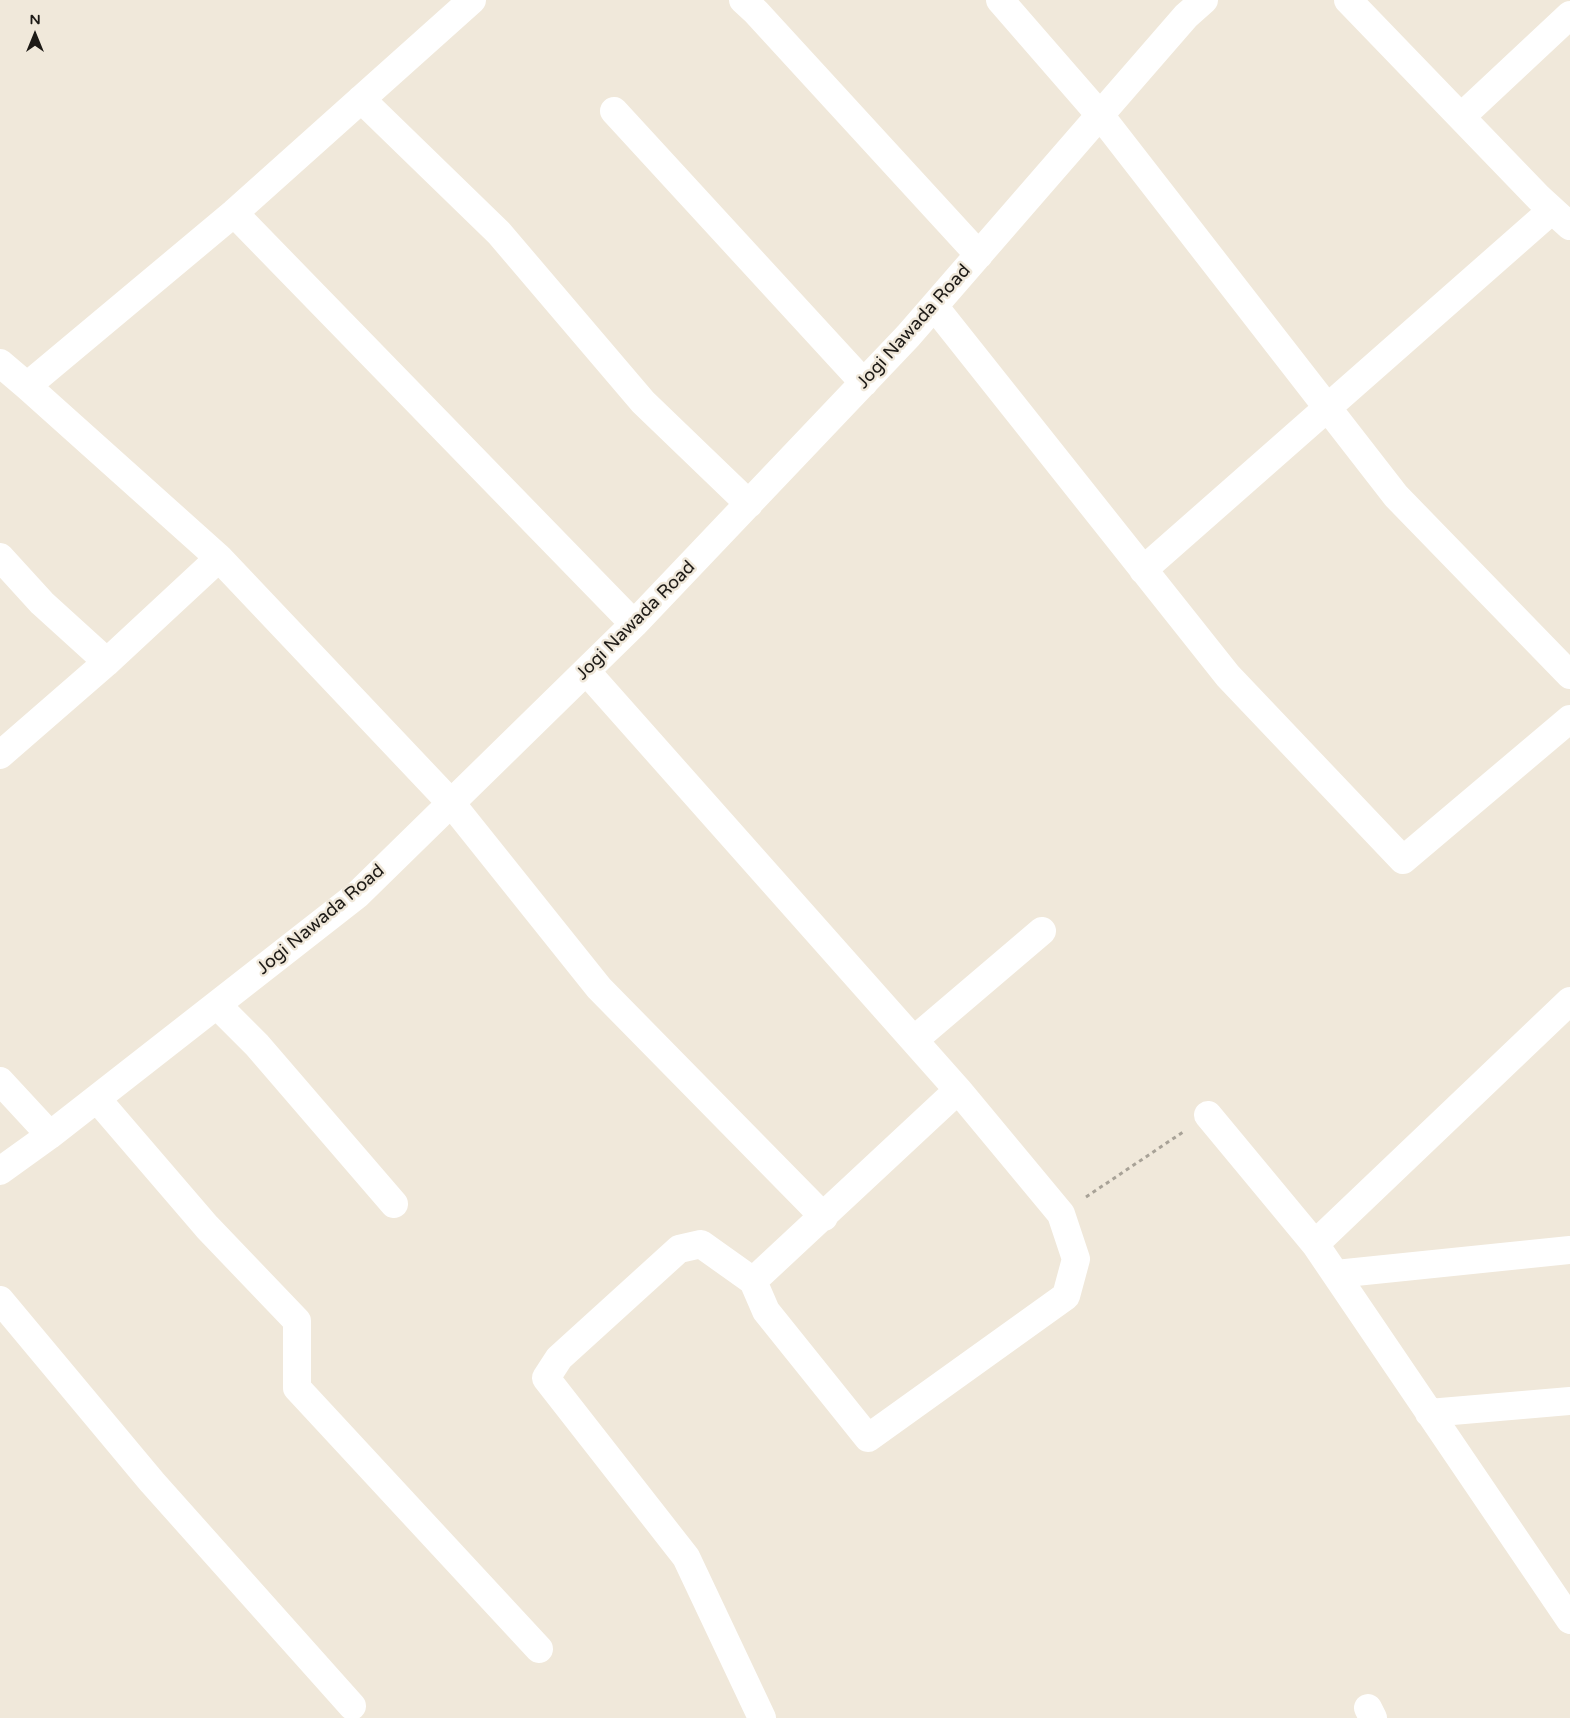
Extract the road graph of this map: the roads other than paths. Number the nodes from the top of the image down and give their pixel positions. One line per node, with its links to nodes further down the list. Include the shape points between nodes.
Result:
1 (472, 0): 7 (street)
2 (743, 0): 13 (street)
3 (1000, 0): 9 (street)
4 (1204, 0): 9 (street, Jogi Nawada Road, via 1186,16)
5 (1348, 0): 10 (street)
6 (1570, 14): 10 (street)
7 (361, 98): 11 (street); 19 (street, via 499,233 644,402)
8 (614, 111): 16 (street)
9 (1100, 115): 13 (street, Jogi Nawada Road); 18 (street)
10 (1461, 117): 12 (street)
11 (234, 213): 17 (street); 23 (street)
12 (1561, 218): 18 (street)
13 (979, 255): 14 (street, Jogi Nawada Road)
14 (934, 306): 16 (street, Jogi Nawada Road); 22 (street)
15 (0, 363): 17 (street)
16 (864, 383): 19 (street, Jogi Nawada Road)
17 (27, 386): 21 (street)
18 (1327, 408): 22 (street); 26 (street, via 1396,496)
19 (749, 504): 23 (street, Jogi Nawada Road)
20 (0, 557): 24 (street, via 42,603)
21 (219, 558): 24 (street); 29 (street)
22 (1144, 570): 27 (street, via 1228,676 1403,860)
23 (634, 624): 25 (street, Jogi Nawada Road)
24 (107, 662): 28 (street)
25 (586, 671): 29 (street, Jogi Nawada Road); 33 (street)
26 (1570, 675)
27 (1570, 719)
28 (0, 755)
29 (451, 803): 32 (street, Jogi Nawada Road, via 357,895); 41 (street, via 599,988)
30 (1042, 931): 33 (street)
31 (1570, 1001): 42 (street)
32 (217, 1005): 36 (street, Jogi Nawada Road); 40 (street, via 257,1045)
33 (914, 1040): 35 (street)
34 (0, 1081): 38 (street)
35 (958, 1090): 41 (street); 45 (street, via 1061,1214 1076,1259 1066,1296 868,1438 766,1311)
36 (97, 1099): 38 (street, Jogi Nawada Road); 50 (street, via 207,1226 297,1321 297,1388)
37 (1208, 1115): 42 (street)
38 (50, 1136): 39 (street, Jogi Nawada Road)
39 (0, 1171)
40 (394, 1204)
41 (824, 1216): 45 (street)
42 (1315, 1244): 44 (street)
43 (1570, 1250): 44 (street)
44 (1336, 1274): 48 (street)
45 (753, 1281): 52 (street, via 701,1244 679,1249 559,1358 546,1378 686,1557)
46 (0, 1300): 51 (street, via 152,1482)
47 (1570, 1400): 48 (street)
48 (1429, 1413): 49 (street)
49 (1570, 1620)
50 (539, 1649)
51 (352, 1706)
52 (762, 1718)

